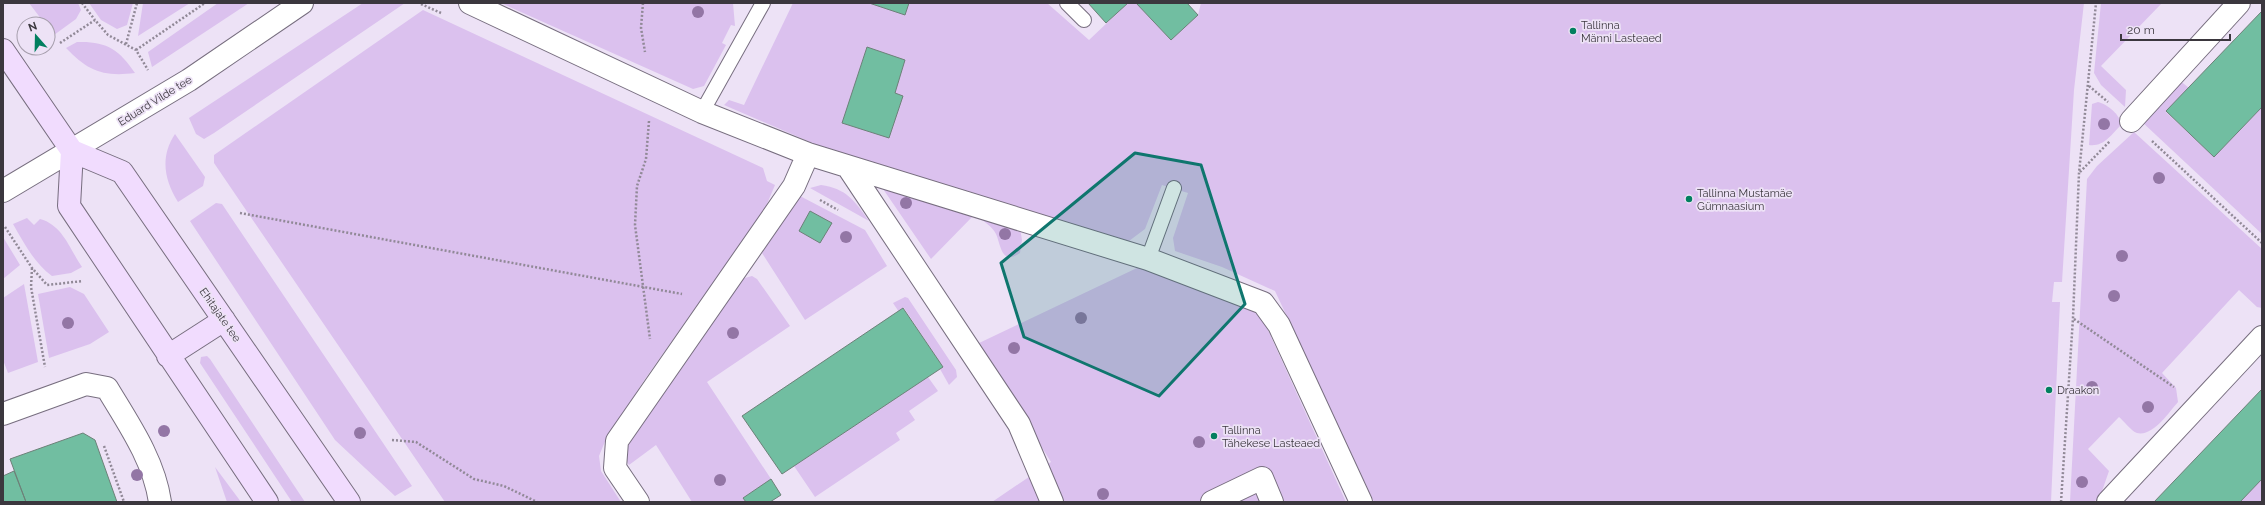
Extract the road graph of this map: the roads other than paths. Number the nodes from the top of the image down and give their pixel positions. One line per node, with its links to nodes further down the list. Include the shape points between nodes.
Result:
1 (302, 3): 10 (street, Eduard Vilde tee, via 189,80)
2 (470, 3): 8 (street)
3 (763, 3): 8 (lane)
4 (1067, 3): 6 (lane)
5 (2239, 3): 9 (street)
6 (1084, 20)
7 (3, 50): 10 (main road)
8 (702, 112): 11 (street)
9 (2131, 121)
10 (72, 151): 14 (street, Eduard Vilde tee); 16 (main road, Ehitajate tee, via 122,172); 18 (main road, via 69,206)
11 (808, 154): 12 (street); 23 (street, via 794,186 617,441 616,468)
12 (848, 167): 15 (street); 24 (street, via 1019,424)
13 (1174, 188): 15 (lane)
14 (3, 191)
15 (1148, 259): 27 (street, via 1263,303 1279,325)
16 (224, 320): 18 (main road); 22 (main road, Ehitajate tee)
17 (2262, 337): 28 (street)
18 (168, 356): 21 (main road)
19 (3, 414): 20 (street, via 86,384 107,388 139,442 158,490)
20 (160, 502)
21 (268, 502)
22 (349, 502)
23 (638, 502)
24 (1052, 502)
25 (1212, 502): 26 (street, via 1262,478)
26 (1272, 502)
27 (1361, 502)
28 (2108, 502)

